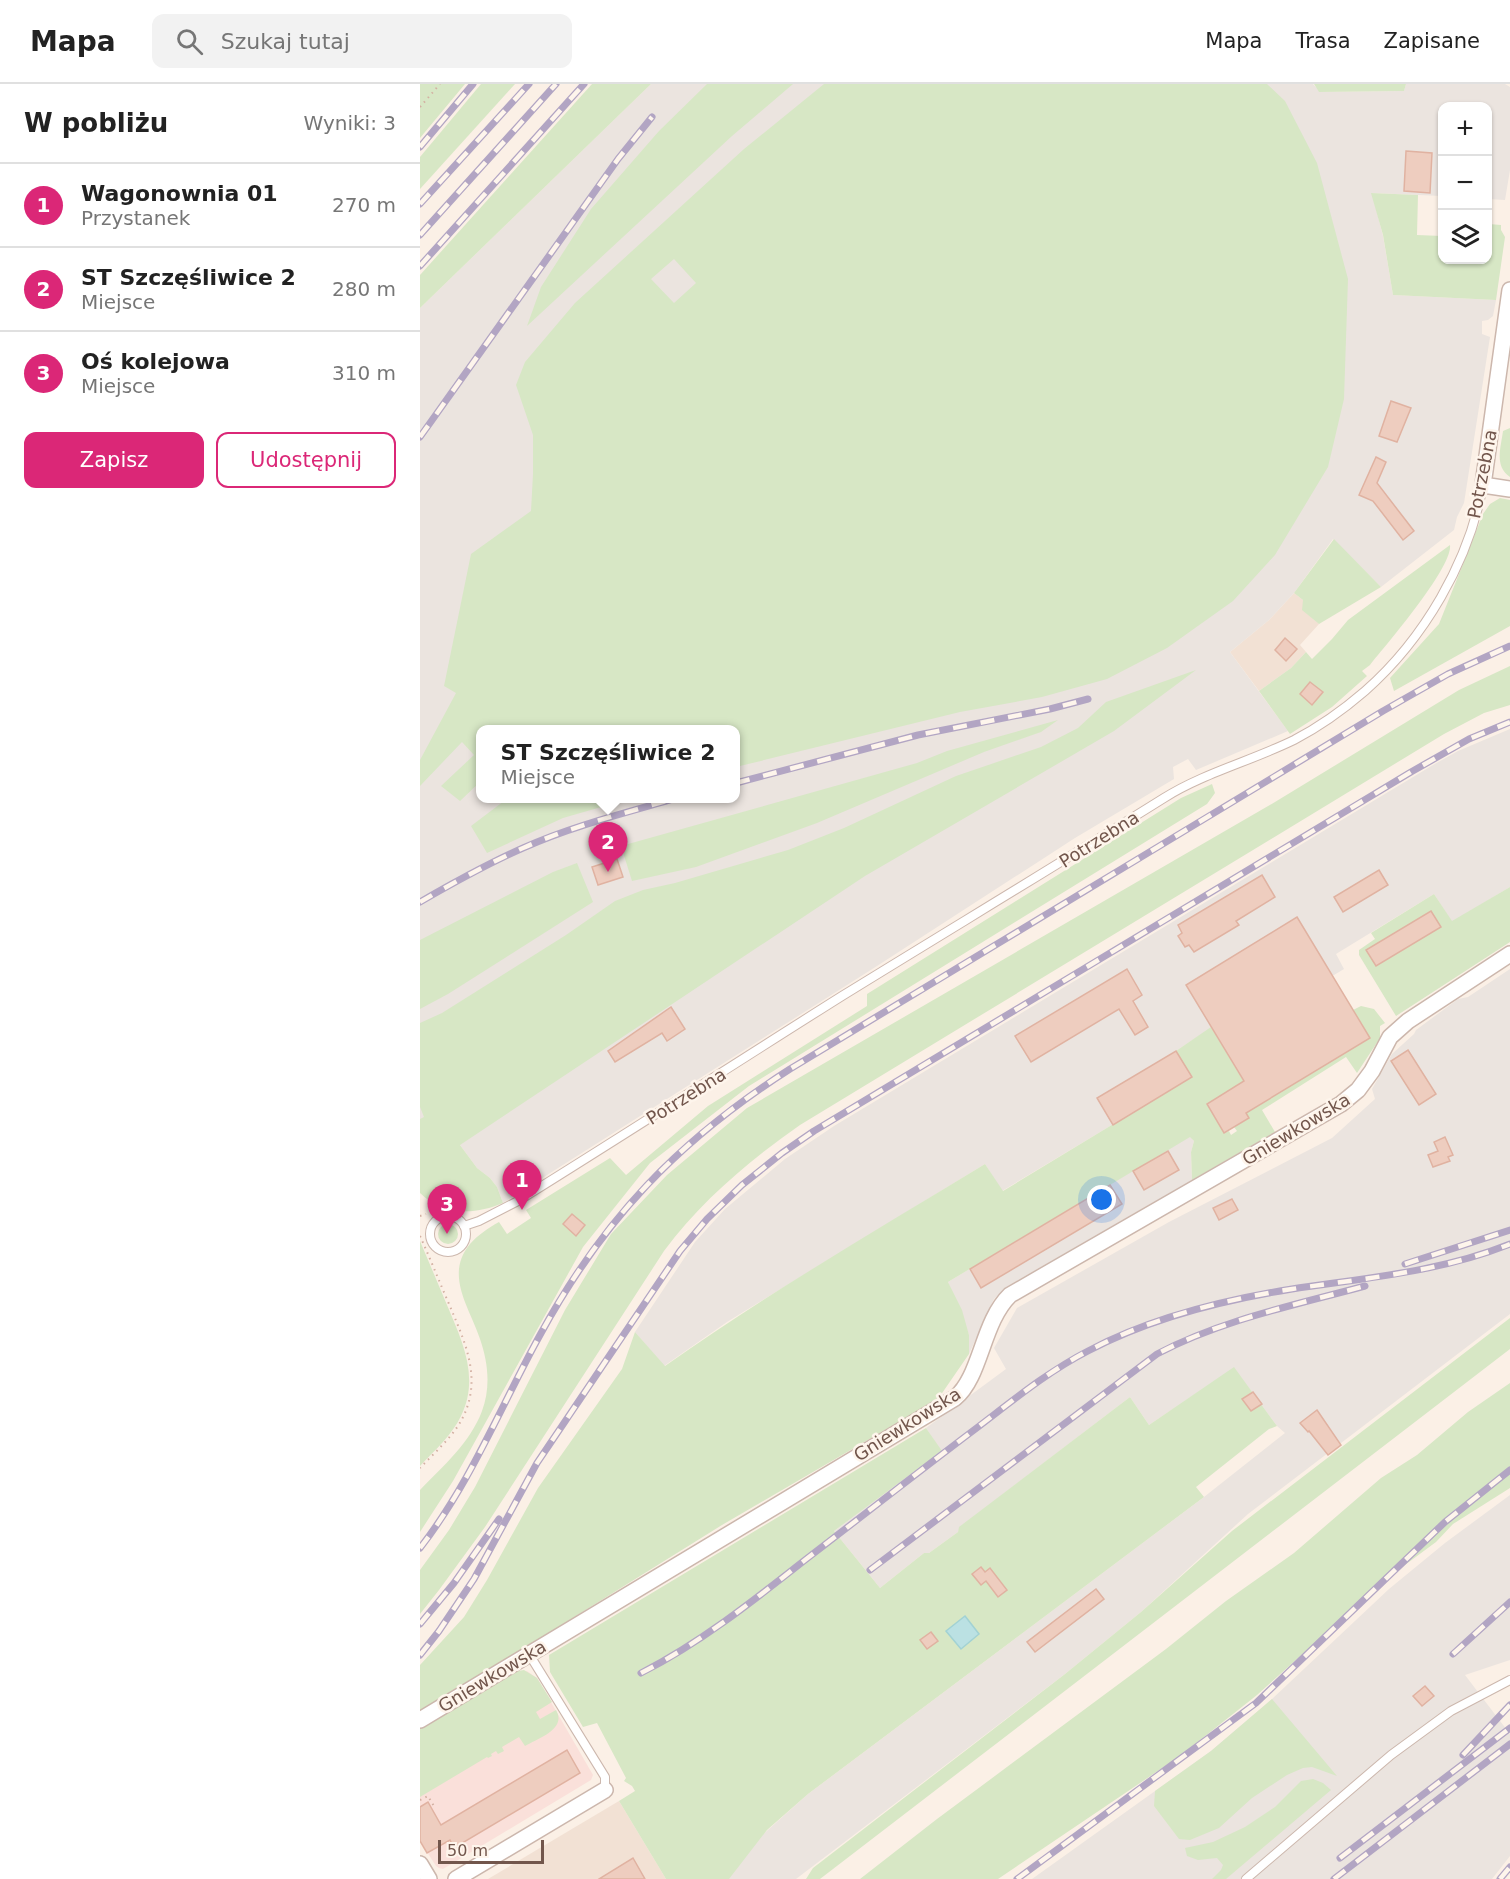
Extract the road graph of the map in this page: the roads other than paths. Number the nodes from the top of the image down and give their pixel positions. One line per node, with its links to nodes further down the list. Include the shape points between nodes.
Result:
1 (1510, 290): 2 (street, Potrzebna)
2 (1483, 485): 3 (street); 5 (lane, Potrzebna, via 1459,559 1421,628 1385,671 1341,710 1294,740 1174,792 518,1202)
3 (1510, 489)
4 (1510, 954): 6 (street, Gniewkowska, via 1408,1021 1390,1037 1358,1090 1341,1104 1010,1295 993,1320 967,1385 955,1398)
5 (464, 1226): 5 (lane, via 457,1218 441,1217 432,1224 431,1241 439,1250 456,1250 464,1242)
6 (530, 1654): 8 (street, Gniewkowska); 9 (lane, via 604,1775)
7 (1510, 1680): 13 (lane, via 1451,1711 1391,1755)
8 (420, 1720)
9 (605, 1790): 12 (street)
10 (420, 1864): 11 (street)
11 (429, 1879)
12 (456, 1879)
13 (1246, 1879)

